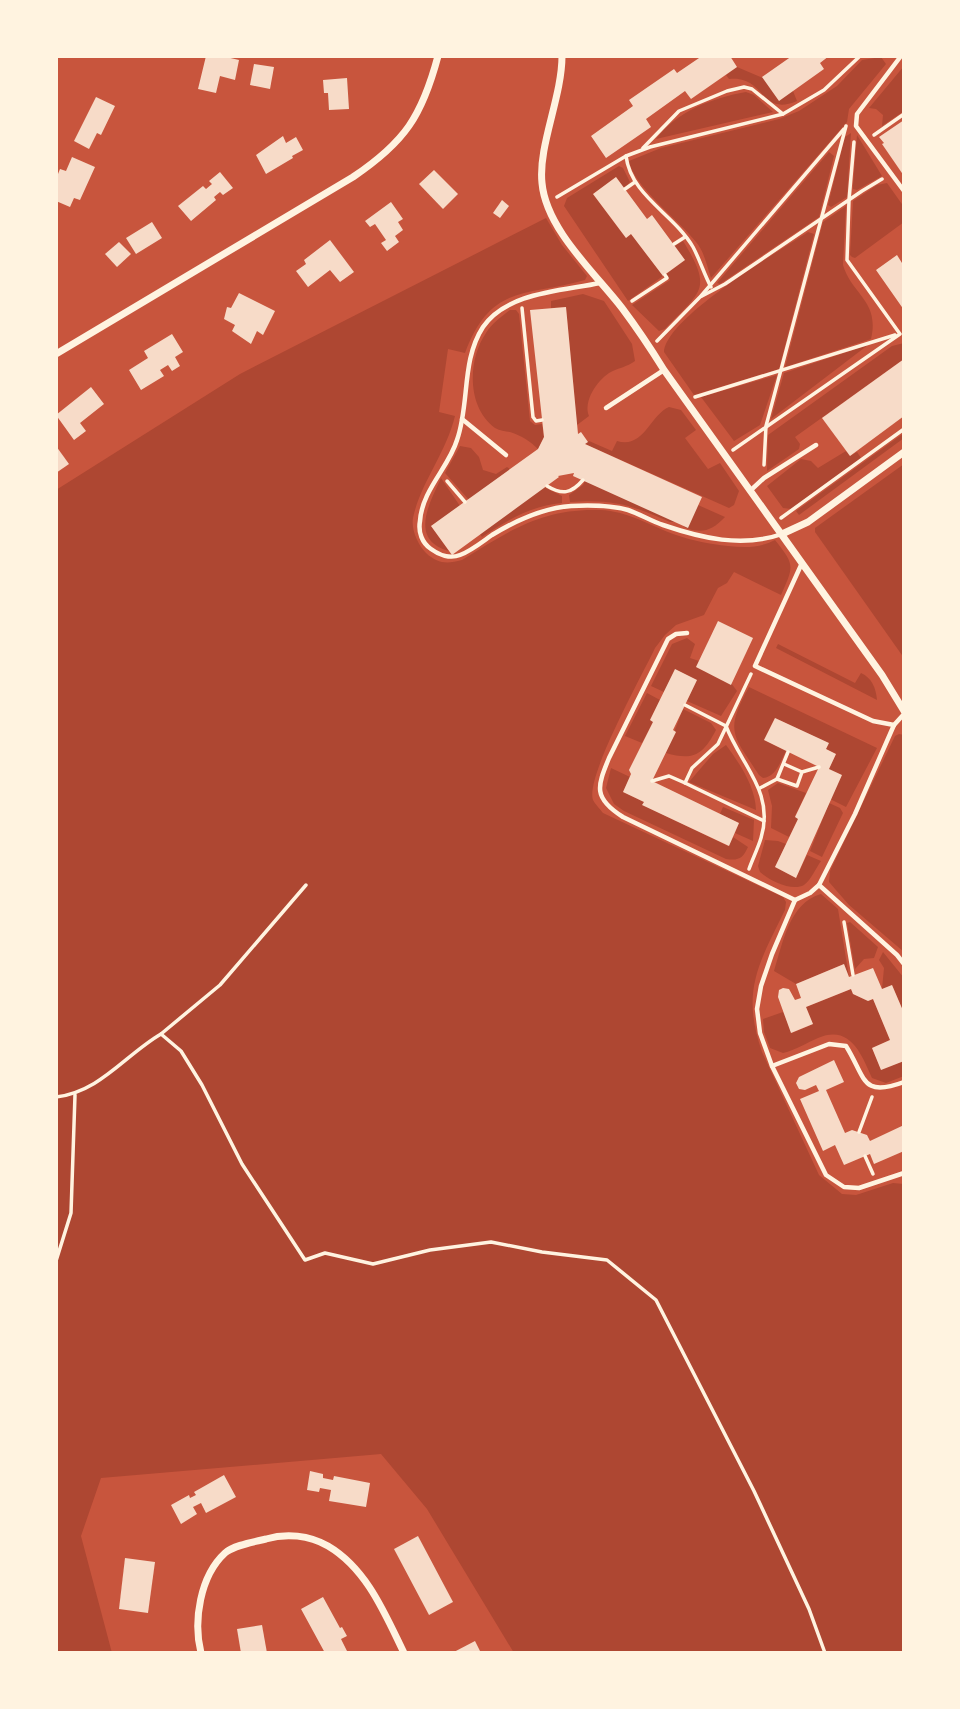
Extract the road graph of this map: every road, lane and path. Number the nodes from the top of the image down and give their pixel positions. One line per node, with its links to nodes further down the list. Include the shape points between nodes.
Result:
1 (438, 56): 31 (street, via 419,112 382,158)
2 (562, 56): 18 (street, via 542,167)
3 (860, 56): 5 (path, via 824,90)
4 (901, 56): 6 (lane)
5 (783, 114): 11 (path); 11 (path, via 752,89 727,91 679,111)
6 (857, 114): 8 (lane); 9 (path)
7 (904, 114): 10 (path)
8 (856, 126): 10 (lane); 17 (path)
9 (845, 127): 19 (path); 24 (path)
10 (866, 140): 13 (lane)
11 (642, 150): 12 (path)
12 (625, 156): 14 (path); 18 (path)
13 (891, 174): 16 (lane); 17 (path)
14 (636, 182): 15 (path); 20 (path)
15 (625, 189)
16 (904, 191)
17 (849, 200): 19 (path); 29 (path, via 847,260)
18 (546, 204): 23 (street)
19 (820, 220): 25 (path); 33 (path)
20 (685, 237): 21 (path); 24 (path)
21 (674, 244)
22 (665, 275): 28 (path, via 667,278)
23 (600, 283): 27 (lane); 28 (street)
24 (710, 285): 25 (path); 26 (path)
25 (714, 290): 26 (path)
26 (700, 297): 30 (path)
27 (522, 299): 36 (lane, via 484,326 469,360); 37 (path, via 533,418)
28 (621, 307): 30 (street)
29 (900, 334): 33 (path); 38 (path)
30 (650, 347): 32 (street)
31 (56, 354)
32 (664, 370): 34 (street); 35 (lane)
33 (782, 370): 34 (path); 38 (path)
34 (686, 399): 44 (street)
35 (606, 408)
36 (462, 419): 43 (lane); 46 (lane, via 457,442)
37 (542, 420)
38 (766, 426): 44 (path); 47 (path)
39 (904, 429): 45 (path)
40 (816, 445): 47 (lane)
41 (858, 451): 45 (path)
42 (904, 452): 53 (street, via 808,522)
43 (506, 455)
44 (725, 456): 50 (street)
45 (863, 458): 52 (path)
46 (440, 471): 51 (path); 53 (lane, via 419,520 420,535 429,548 451,557 535,513 567,506 628,510 699,536 731,542)
47 (764, 478): 50 (lane)
48 (583, 480): 49 (path, via 565,493)
49 (547, 486)
50 (751, 490): 52 (street)
51 (465, 502)
52 (774, 524): 53 (street)
53 (782, 534): 54 (street)
54 (802, 562): 56 (lane); 58 (street)
55 (687, 633): 70 (lane, via 668,639 609,758 599,794 605,806 622,817)
56 (755, 666): 59 (lane, via 873,721); 60 (path)
57 (685, 705): 60 (path)
58 (904, 712): 59 (lane)
59 (894, 725): 72 (lane)
60 (726, 726): 67 (path, via 718,744 692,768); 68 (path)
61 (788, 752): 62 (path)
62 (785, 764): 64 (path); 65 (path)
63 (819, 767): 64 (path)
64 (802, 772): 65 (path, via 797,786)
65 (777, 779): 68 (path)
66 (652, 781): 67 (path, via 669,776)
67 (685, 783): 69 (path)
68 (760, 788): 69 (path)
69 (764, 821): 70 (path)
70 (745, 877): 73 (lane)
71 (306, 885): 77 (path, via 220,985)
72 (820, 885): 73 (lane); 74 (lane)
73 (795, 900): 78 (lane, via 772,954 757,1009)
74 (841, 906): 75 (lane); 76 (path)
75 (904, 964)
76 (853, 975)
77 (161, 1034): 81 (path, via 97,1084); 90 (path, via 181,1051 242,1164 305,1259 325,1253 373,1264 491,1242 607,1259 656,1300 754,1491)
78 (772, 1066): 80 (lane, via 837,1043 846,1046 867,1084); 86 (lane, via 826,1175 844,1188)
79 (904, 1082): 80 (lane)
80 (875, 1089): 83 (path)
81 (75, 1095): 82 (path); 87 (path, via 71,1213)
82 (56, 1097)
83 (859, 1132)
84 (865, 1156): 86 (path)
85 (904, 1173): 86 (lane)
86 (876, 1183)
87 (56, 1261)
88 (201, 1653): 89 (street, via 198,1615 205,1587 227,1551 277,1536 302,1536 327,1545 365,1578)
89 (404, 1653)
90 (825, 1653)

